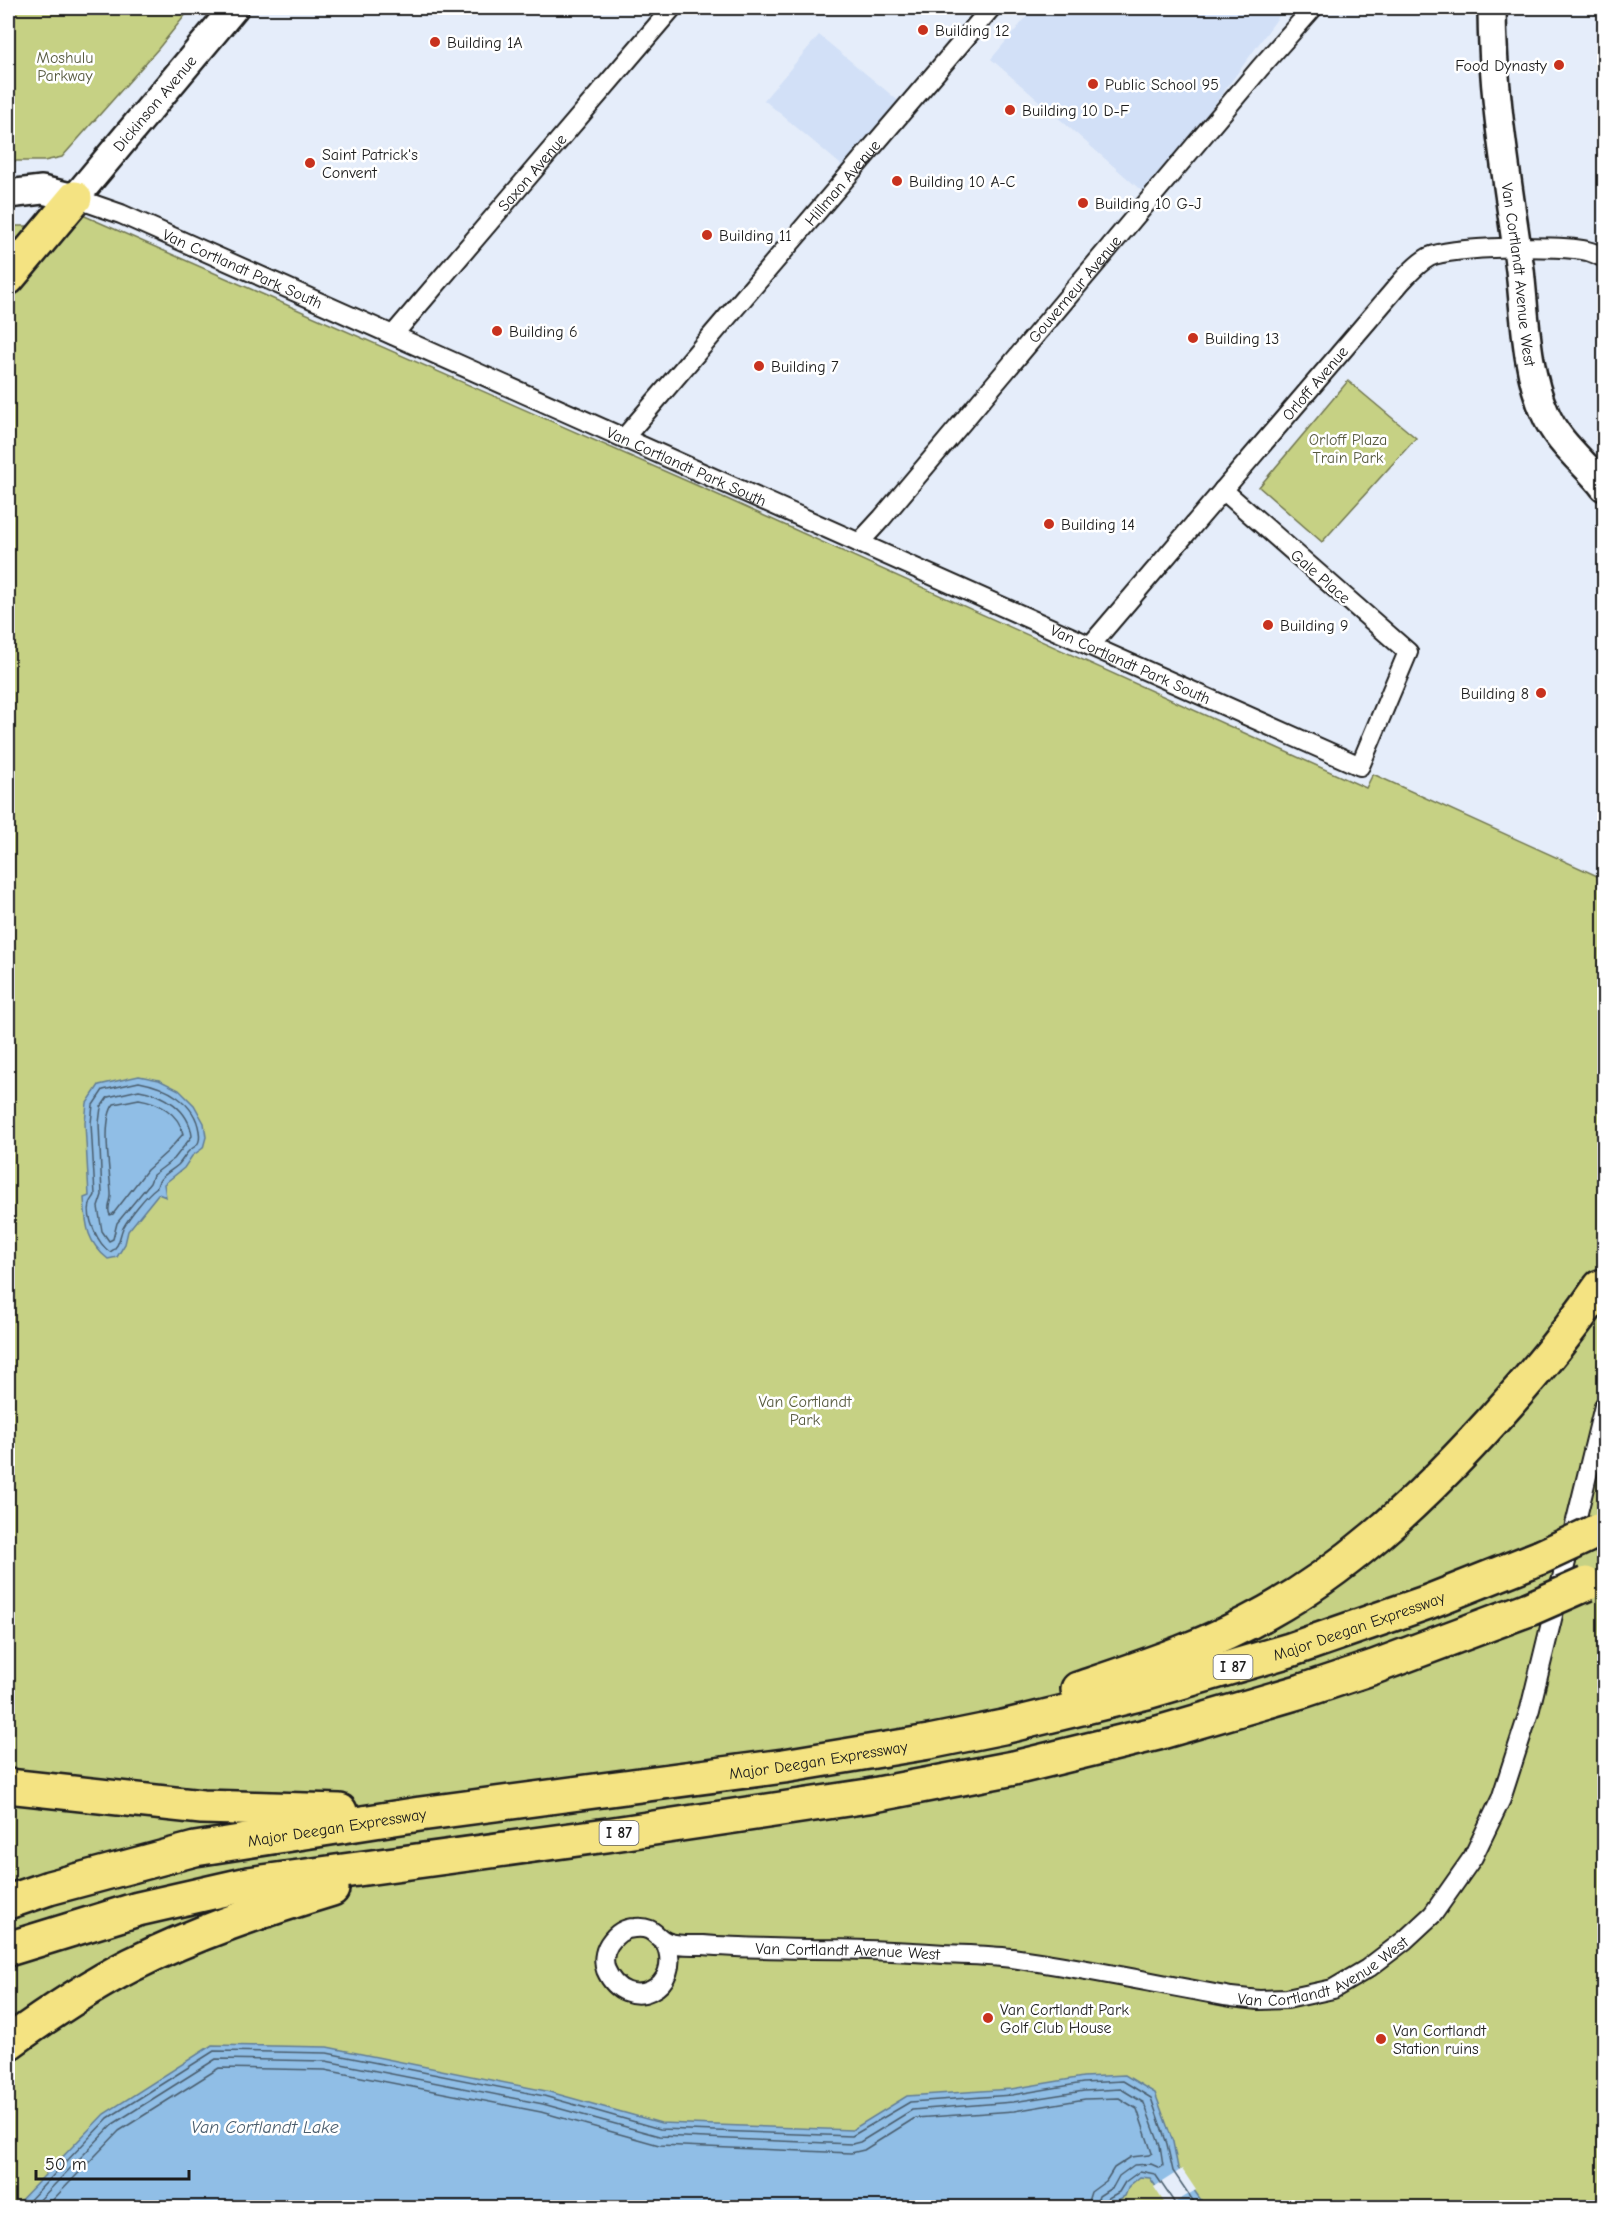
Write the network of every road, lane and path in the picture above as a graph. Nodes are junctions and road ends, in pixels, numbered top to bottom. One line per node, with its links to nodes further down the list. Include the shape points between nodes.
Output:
1 (234, 8): 9 (main road, Dickinson Avenue)
2 (672, 8): 13 (street, Saxon Avenue)
3 (991, 8): 14 (street, Hillman Avenue)
4 (1313, 8): 17 (street, Gouverneur Avenue)
5 (1482, 8): 7 (main road, Van Cortlandt Avenue West)
6 (1492, 8): 7 (main road, Van Cortlandt Avenue West)
7 (1492, 39): 10 (main road, Van Cortlandt Avenue West)
8 (8, 194): 9 (main road, Van Cortlandt Park South, via 42,190)
9 (75, 198): 12 (highway); 13 (street, Van Cortlandt Park South, via 121,214)
10 (1517, 249): 11 (street, Orloff Avenue, via 1569,249); 15 (main road, Van Cortlandt Avenue West, via 1530,356 1542,406 1562,440); 16 (street, Orloff Avenue, via 1454,250 1420,263)
11 (1605, 258)
12 (8, 278)
13 (393, 335): 14 (street, Van Cortlandt Park South)
14 (624, 438): 17 (street, Van Cortlandt Park South)
15 (1605, 487)
16 (1223, 490): 18 (street, Orloff Avenue); 19 (street, Gale Place, via 1408,652)
17 (859, 543): 18 (street, Van Cortlandt Park South)
18 (1089, 646): 19 (street, Van Cortlandt Park South)
19 (1360, 766)
20 (1605, 1286): 24 (highway, via 1600,1287 1563,1340 1516,1395 1427,1490 1363,1548 1305,1589 1204,1644)
21 (1605, 1406): 29 (street, Van Cortlandt Avenue West, via 1530,1709 1501,1799 1473,1857 1433,1914 1368,1970 1333,1989 1287,1999 1259,2000 1011,1958)
22 (1601, 1530): 24 (highway, Major Deegan Expressway / I 87, bridge, via 1399,1612 1228,1669 1074,1710)
23 (1595, 1580): 27 (highway, I 87, bridge, via 1444,1642 1302,1691 1088,1751 868,1796)
24 (930, 1742): 26 (highway, Major Deegan Expressway / I 87, via 783,1766)
25 (8, 1786): 26 (highway, via 202,1807)
26 (420, 1814): 28 (highway, Major Deegan Expressway / I 87, via 195,1849)
27 (426, 1860): 30 (highway, I 87, via 248,1884 138,1909); 31 (highway, via 272,1907 167,1948 95,1985)
28 (8, 1902)
29 (665, 1942)
30 (8, 1949)
31 (8, 2043)

